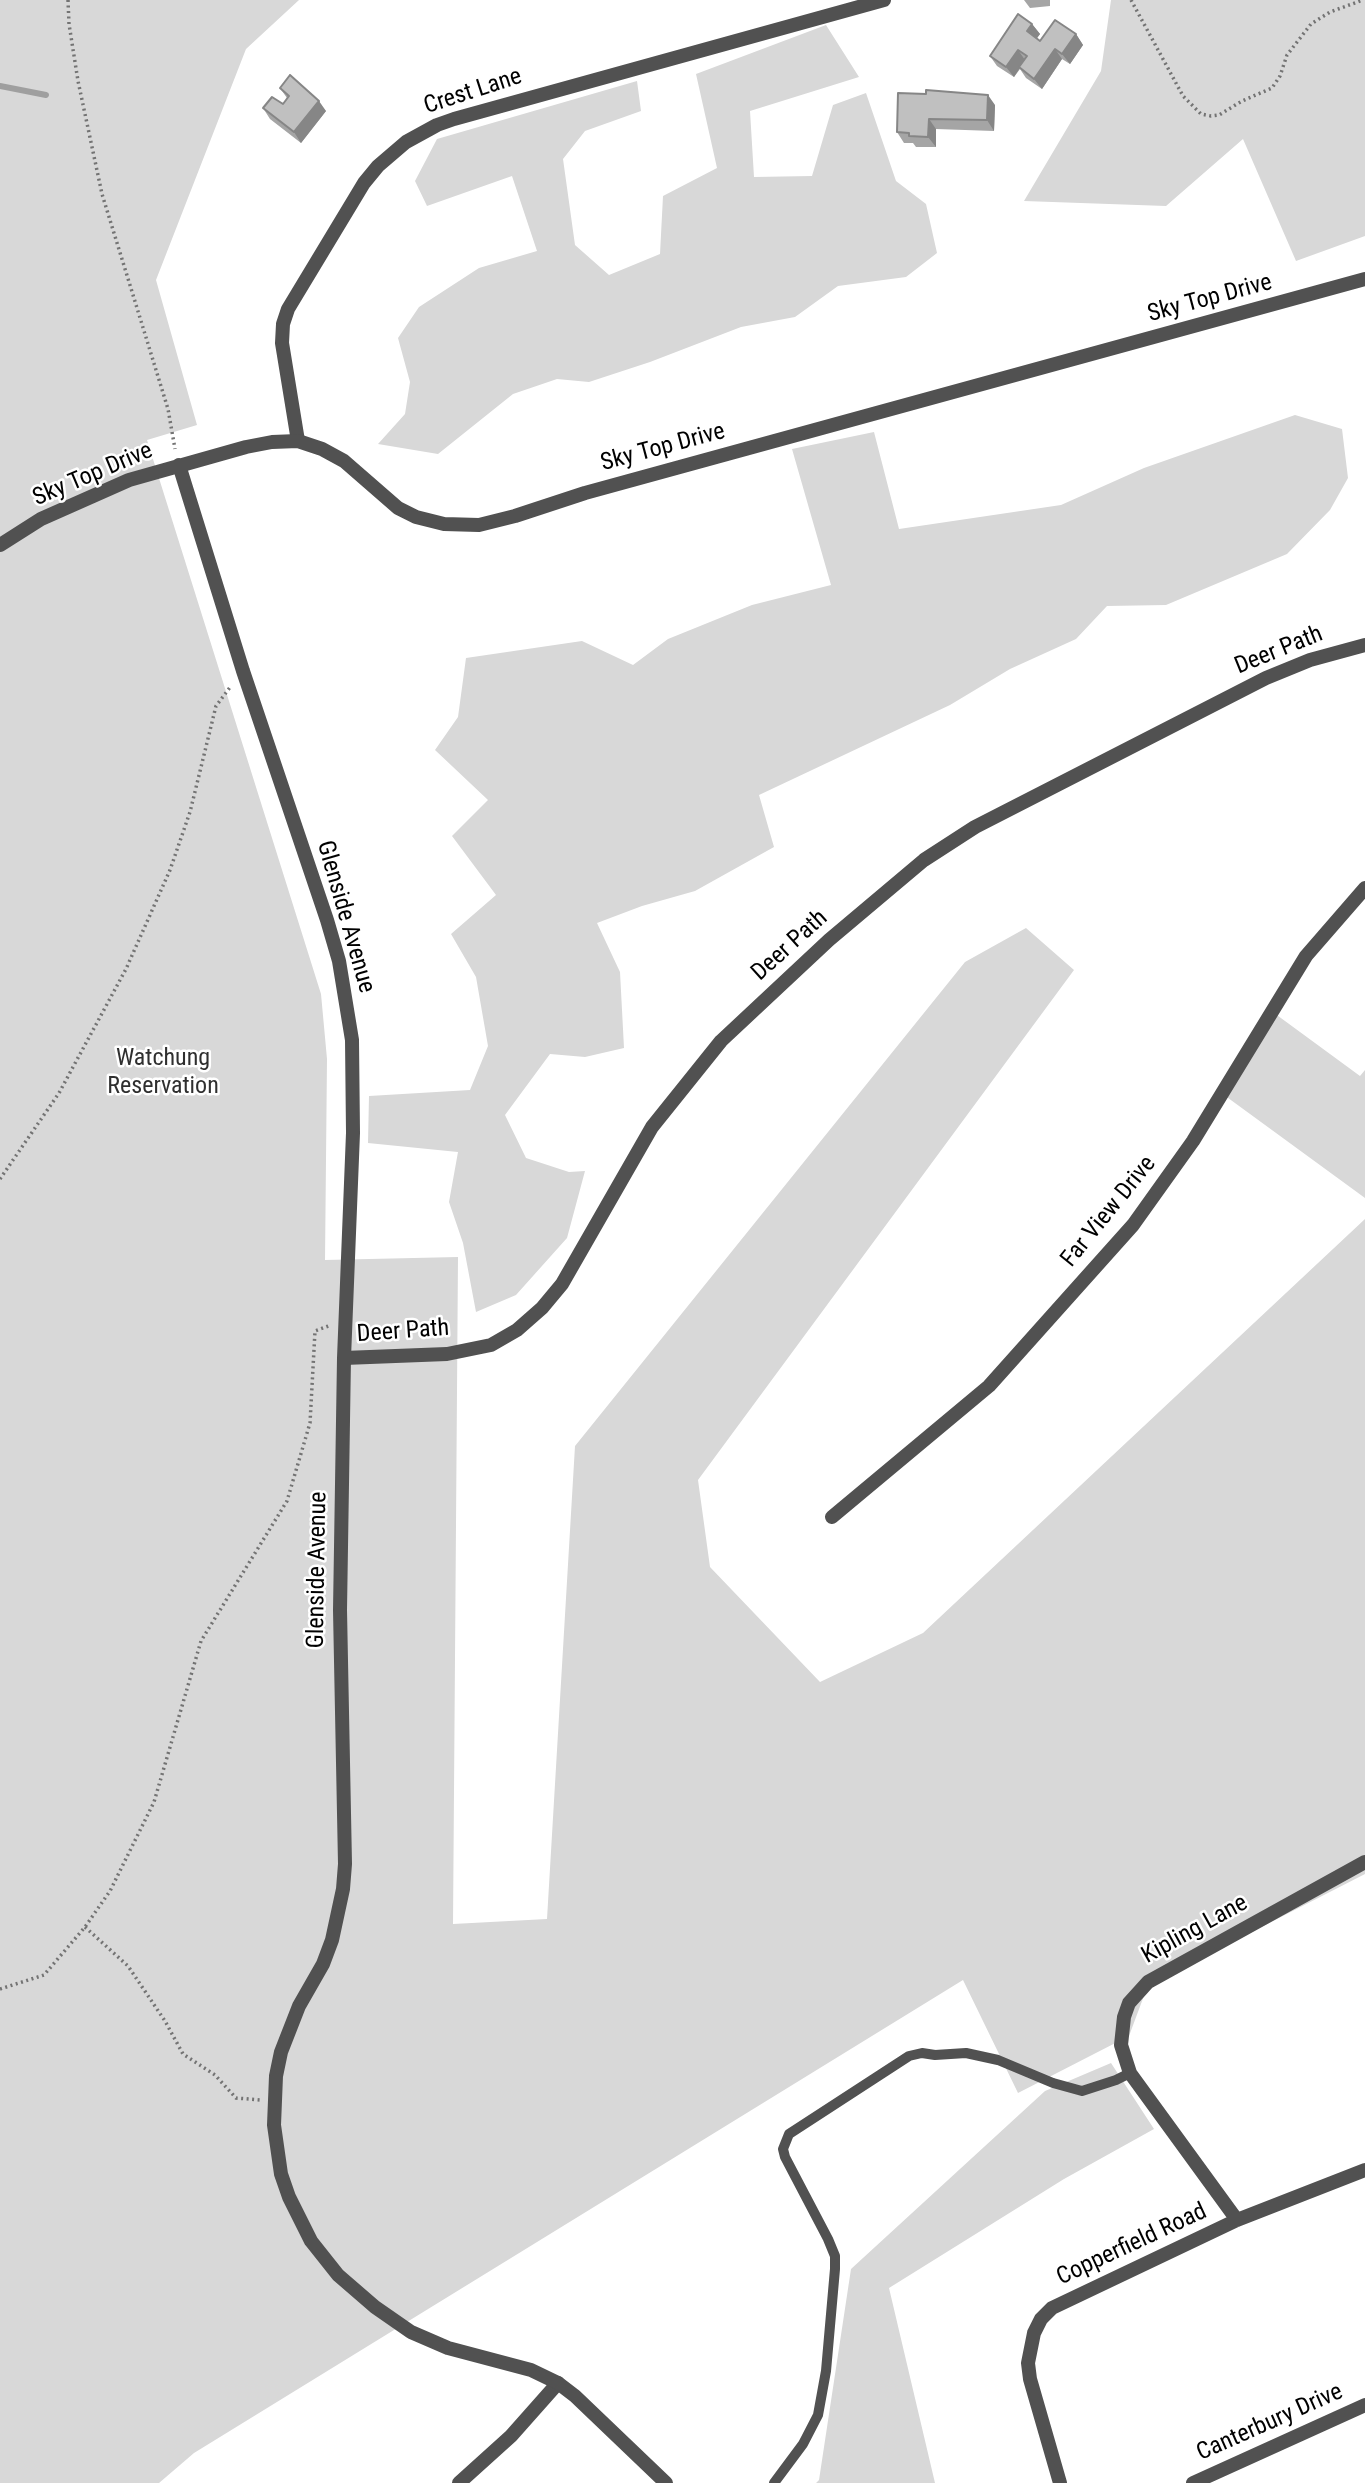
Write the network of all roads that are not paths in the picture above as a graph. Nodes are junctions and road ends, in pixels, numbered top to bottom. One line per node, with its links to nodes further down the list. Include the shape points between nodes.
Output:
1 (884, 0): 3 (street, Crest Lane, via 454,118 406,142 364,183 288,309 282,343)
2 (1365, 279): 3 (street, Sky Top Drive, via 478,525 444,524 407,513 344,461)
3 (298, 441): 4 (street, Sky Top Drive, via 246,447)
4 (179, 465): 5 (street, Sky Top Drive, via 129,480 41,519); 8 (street, Glenside Avenue, via 327,920 346,997 354,1082)
5 (0, 545)
6 (1365, 645): 8 (street, Deer Path, via 1266,678 975,827 924,860 829,940 721,1041 652,1127 562,1284 517,1330 491,1345 447,1354)
7 (1365, 888): 9 (street, Far View Drive, via 1306,956 1200,1130 1133,1225 989,1386)
8 (344, 1358): 14 (street, Glenside Avenue, via 340,1610 343,1889 323,1964 299,2006 279,2064 274,2101 276,2150 289,2197 311,2241 338,2274 375,2307 411,2332 448,2348 531,2370)
9 (832, 1517)
10 (1365, 1862): 11 (street, Kipling Lane, via 1148,1982 1129,2003 1121,2031)
11 (1130, 2073): 13 (street, Kipling Lane); 18 (lane, via 1082,2091 998,2060 966,2053 922,2053 909,2056 789,2134 785,2157 828,2239 835,2269 818,2414)
12 (1365, 2170): 13 (street, Copperfield Road)
13 (1237, 2220): 19 (street, Copperfield Road, via 1064,2301 1041,2319 1031,2340 1028,2363)
14 (558, 2383): 16 (street, via 511,2436); 17 (street, Glenside Avenue)
15 (1365, 2405): 20 (street, Canterbury Drive)
16 (459, 2483)
17 (666, 2483)
18 (774, 2483)
19 (1060, 2483)
20 (1194, 2483)

